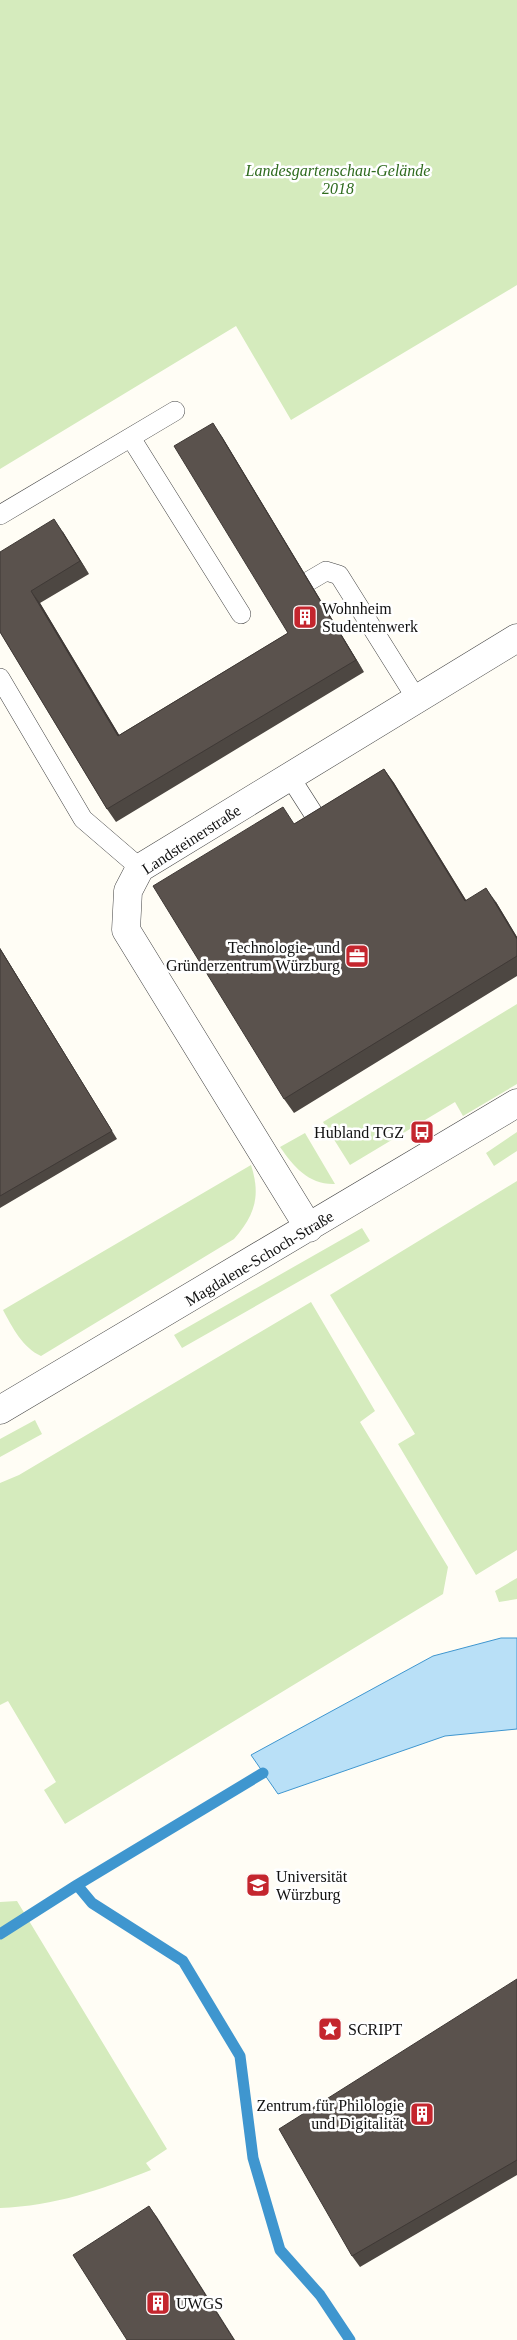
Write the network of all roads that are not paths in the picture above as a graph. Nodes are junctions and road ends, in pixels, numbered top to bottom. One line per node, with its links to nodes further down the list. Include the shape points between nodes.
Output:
1 (175, 412): 2 (lane)
2 (131, 438): 3 (lane); 5 (lane)
3 (0, 515)
4 (309, 581): 8 (lane, via 326,571 339,575)
5 (241, 614)
6 (517, 638): 8 (street, Landsteinerstraße)
7 (0, 678): 11 (lane, via 83,819)
8 (416, 698): 9 (street, Landsteinerstraße)
9 (290, 776): 10 (lane); 11 (street, Landsteinerstraße)
10 (322, 827)
11 (140, 868): 13 (street, Landsteinerstraße, via 128,891 126,930)
12 (517, 1103): 13 (street, Magdalene-Schoch-Straße)
13 (309, 1228): 14 (street, Magdalene-Schoch-Straße)
14 (0, 1410)

